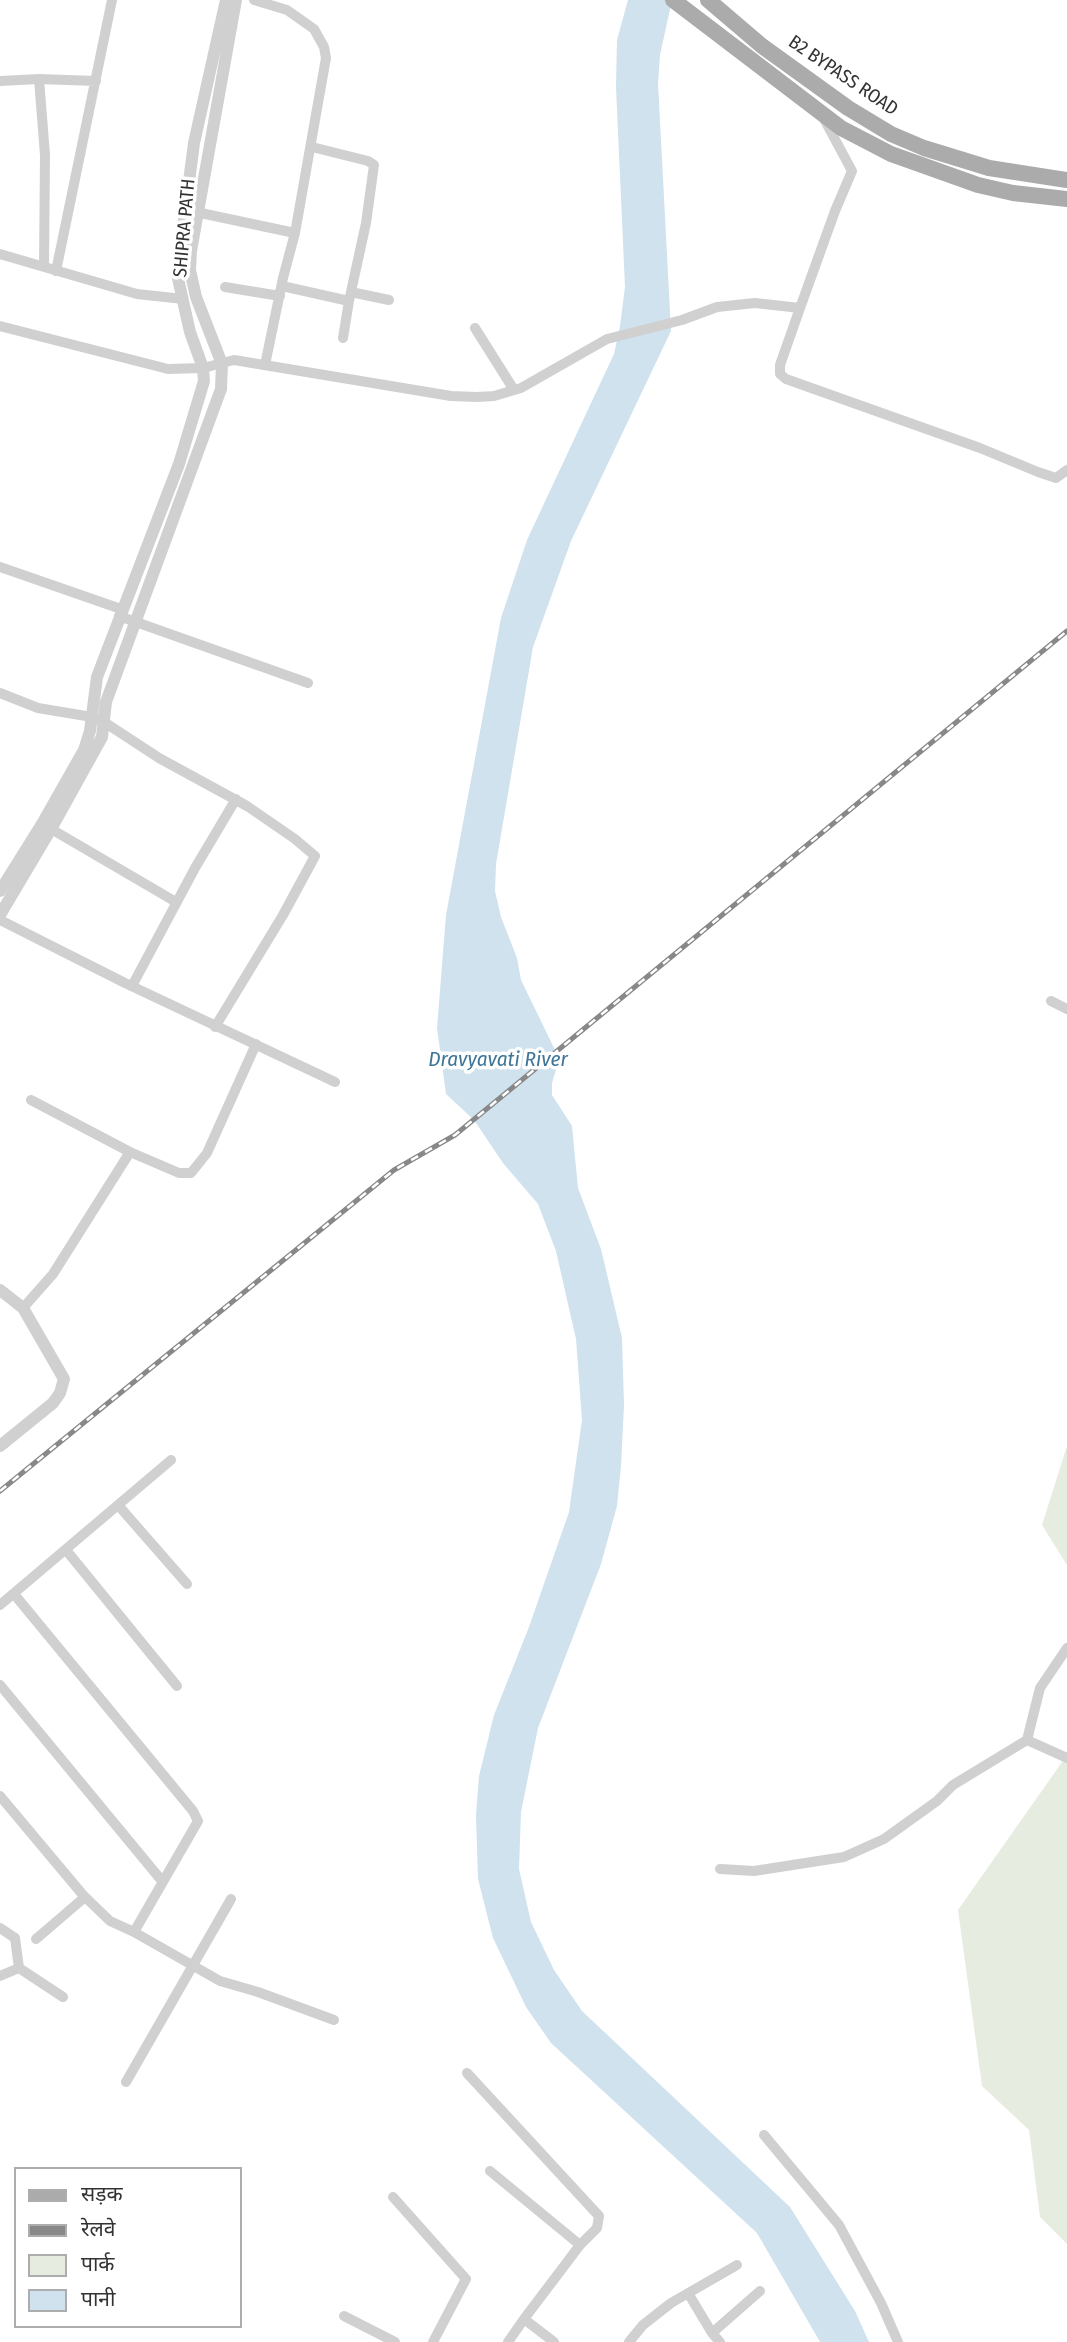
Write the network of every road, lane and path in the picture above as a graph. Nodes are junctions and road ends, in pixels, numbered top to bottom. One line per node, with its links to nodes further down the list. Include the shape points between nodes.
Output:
1 (112, 0): 9 (street)
2 (226, 0): 14 (street, SHIPRA PATH, via 194,143)
3 (236, 0): 15 (street)
4 (254, 0): 11 (street, via 287,10 314,29 324,47)
5 (673, 0): 10 (main road)
6 (708, 0): 12 (main road, B2 BYPASS ROAD, via 762,46 891,134 989,168)
7 (39, 79): 8 (street); 9 (street); 18 (street, via 45,155)
8 (0, 81)
9 (96, 81): 19 (street)
10 (821, 113): 13 (main road, via 891,155 978,185); 25 (street, via 852,171)
11 (312, 147): 16 (street); 22 (street, via 368,160 374,166)
12 (1067, 180)
13 (1067, 200)
14 (185, 210): 15 (street); 23 (street, SHIPRA PATH, via 177,274)
15 (199, 213): 16 (street); 29 (street, via 190,270)
16 (295, 233): 21 (street)
17 (0, 254): 18 (street)
18 (44, 267): 19 (street)
19 (56, 271): 23 (street, via 137,294)
20 (225, 287): 21 (street)
21 (281, 291): 22 (street); 30 (street)
22 (350, 296): 24 (street); 28 (street)
23 (183, 299): 31 (street, SHIPRA PATH)
24 (389, 300)
25 (800, 308): 32 (street, via 755,303 717,307 607,339); 34 (street, via 780,365 780,374 786,379)
26 (0, 326): 31 (street, via 168,369)
27 (475, 328): 32 (street)
28 (343, 338)
29 (222, 363): 30 (street, via 234,360); 31 (street); 37 (street, via 221,388)
30 (265, 365): 32 (street, via 451,396 494,396)
31 (203, 368): 36 (street, SHIPRA PATH, via 204,381 178,464)
32 (514, 390)
33 (1067, 470): 34 (street)
34 (1061, 480)
35 (0, 567): 36 (street)
36 (120, 613): 37 (street); 40 (street, SHIPRA PATH, via 97,677)
37 (135, 623): 38 (street); 40 (street)
38 (308, 683)
39 (0, 694): 40 (street, via 38,708)
40 (98, 719): 41 (street); 42 (street)
41 (236, 799): 44 (street); 49 (street, via 315,856)
42 (47, 827): 43 (street); 44 (street); 45 (street)
43 (0, 891)
44 (177, 902): 46 (street)
45 (0, 918): 46 (street)
46 (132, 986): 49 (street)
47 (1051, 1001): 48 (street)
48 (1067, 1009)
49 (215, 1027): 50 (street)
50 (256, 1044): 51 (street); 53 (street, via 207,1153 191,1173 179,1173)
51 (335, 1082)
52 (31, 1100): 53 (street)
53 (130, 1152): 55 (street, via 53,1274)
54 (0, 1290): 55 (street)
55 (23, 1308): 56 (street, via 64,1379 53,1403)
56 (0, 1446)
57 (171, 1460): 58 (street)
58 (118, 1505): 59 (street); 60 (street)
59 (66, 1550): 61 (street); 65 (street)
60 (187, 1584)
61 (14, 1594): 62 (street); 70 (street, via 193,1811 198,1821)
62 (0, 1605)
63 (1067, 1648): 66 (street, via 1040,1688)
64 (0, 1685): 70 (street)
65 (177, 1686)
66 (1027, 1740): 67 (street); 69 (street, via 953,1786 884,1839 844,1857 754,1871)
67 (1067, 1758)
68 (1, 1798): 71 (street)
69 (720, 1869)
70 (162, 1881): 74 (street)
71 (85, 1897): 74 (street, via 110,1921); 75 (street)
72 (230, 1899): 76 (street)
73 (0, 1928): 77 (street, via 15,1938)
74 (134, 1932): 76 (street)
75 (36, 1938)
76 (193, 1966): 80 (street, via 220,1981); 82 (street)
77 (19, 1968): 78 (street); 79 (street)
78 (0, 1976)
79 (63, 1997)
80 (334, 2021)
81 (467, 2073): 86 (street, via 599,2217 597,2228)
82 (126, 2082)
83 (764, 2135): 99 (street, via 839,2225)
84 (490, 2171): 86 (street)
85 (393, 2197): 94 (street, via 466,2279)
86 (580, 2245): 91 (street)
87 (737, 2265): 89 (street)
88 (760, 2291): 92 (street)
89 (688, 2293): 92 (street); 97 (street, via 643,2325)
90 (344, 2316): 93 (street)
91 (524, 2319): 95 (street); 96 (street)
92 (712, 2333): 98 (street)
93 (396, 2342)
94 (433, 2342)
95 (508, 2342)
96 (554, 2342)
97 (629, 2342)
98 (720, 2342)
99 (898, 2342)

